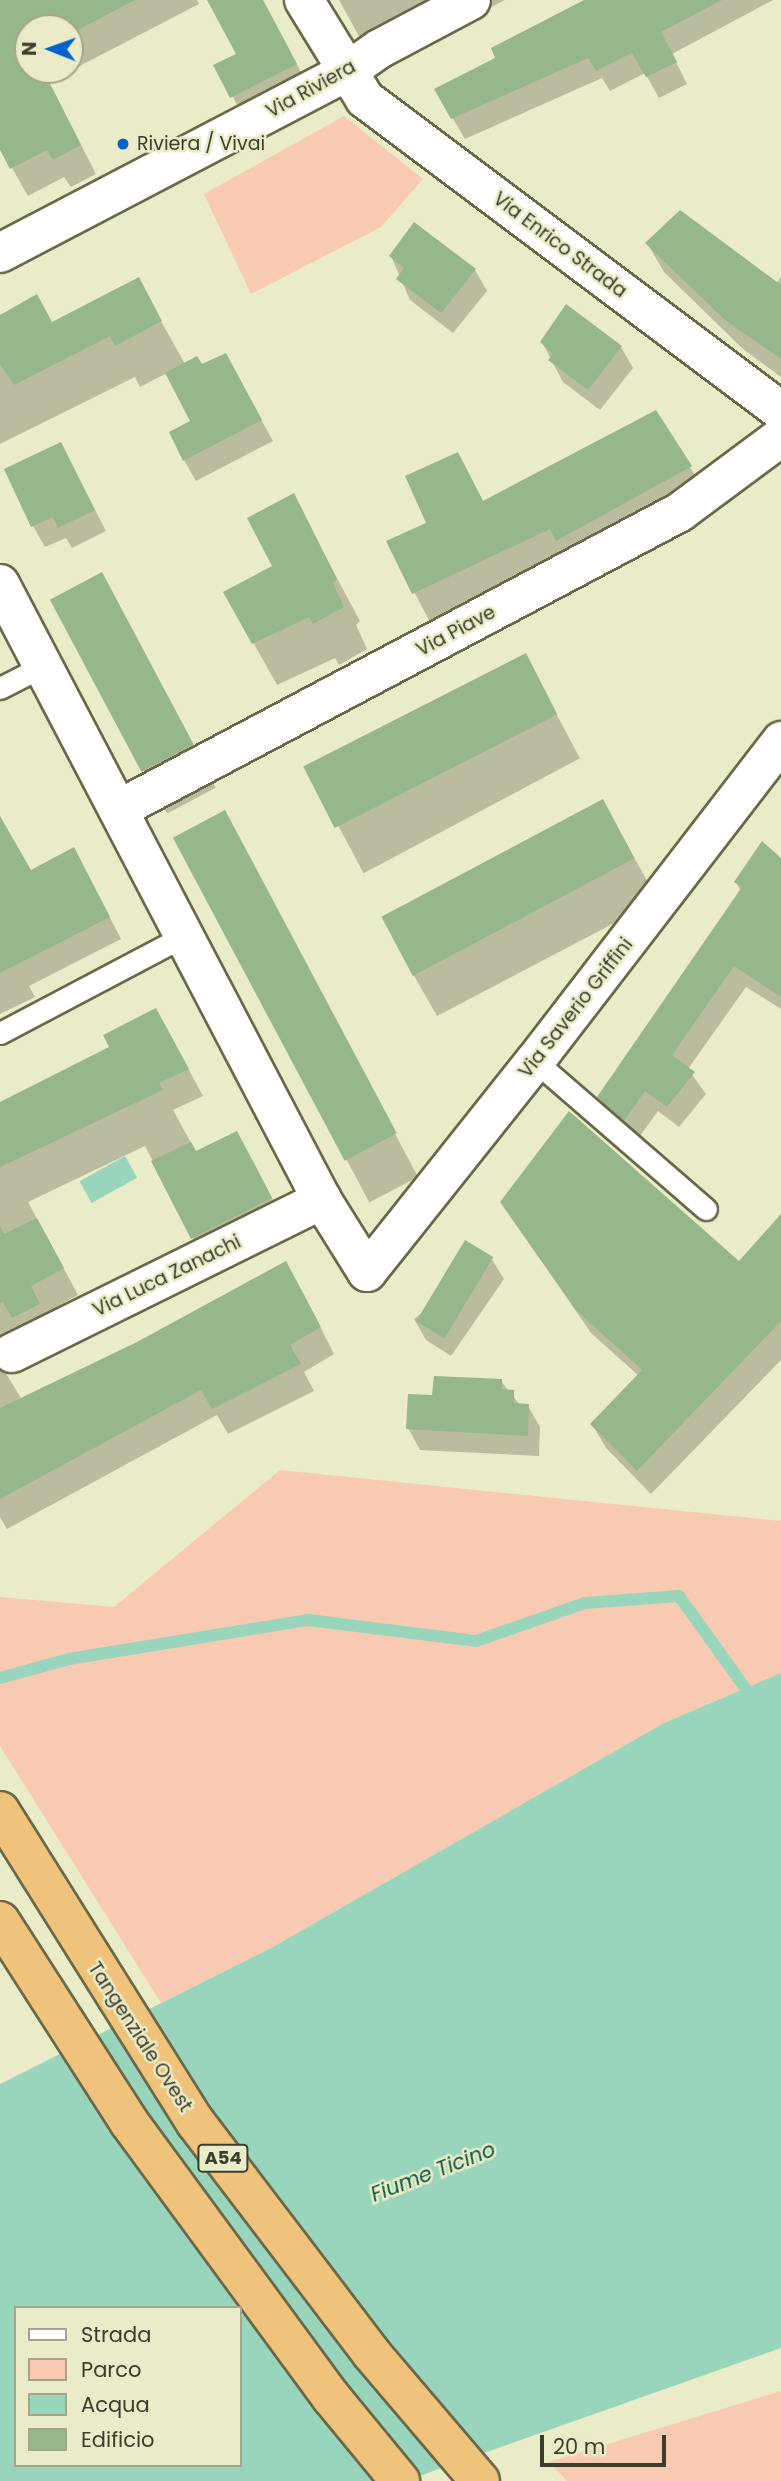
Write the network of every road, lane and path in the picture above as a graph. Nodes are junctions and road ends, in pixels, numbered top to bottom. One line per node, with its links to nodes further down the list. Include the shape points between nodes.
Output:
1 (304, 0): 3 (street, Via Enrico Strada)
2 (471, 0): 3 (street, Via Riviera, via 379,49)
3 (345, 73): 4 (street, Via Riviera); 5 (street, Via Enrico Strada, via 365,99)
4 (0, 253)
5 (781, 411)
6 (781, 437): 11 (street, Via Piave, via 680,512)
7 (0, 584): 8 (street)
8 (41, 667): 9 (lane); 11 (street, via 82,749)
9 (0, 688)
10 (781, 741): 14 (street, Via Saverio Griffini)
11 (121, 808): 12 (street)
12 (186, 935): 13 (lane); 15 (street)
13 (0, 1033)
14 (535, 1062): 15 (street, Via Saverio Griffini, via 366,1272); 16 (lane)
15 (322, 1200): 17 (street, Via Luca Zanachi)
16 (706, 1209)
17 (12, 1353)
18 (0, 1811): 21 (highway, Tangenziale Ovest / A54, via 196,2123 371,2353)
19 (0, 1921): 20 (highway, A54, via 128,2122 331,2397)
20 (400, 2481)
21 (480, 2481)

